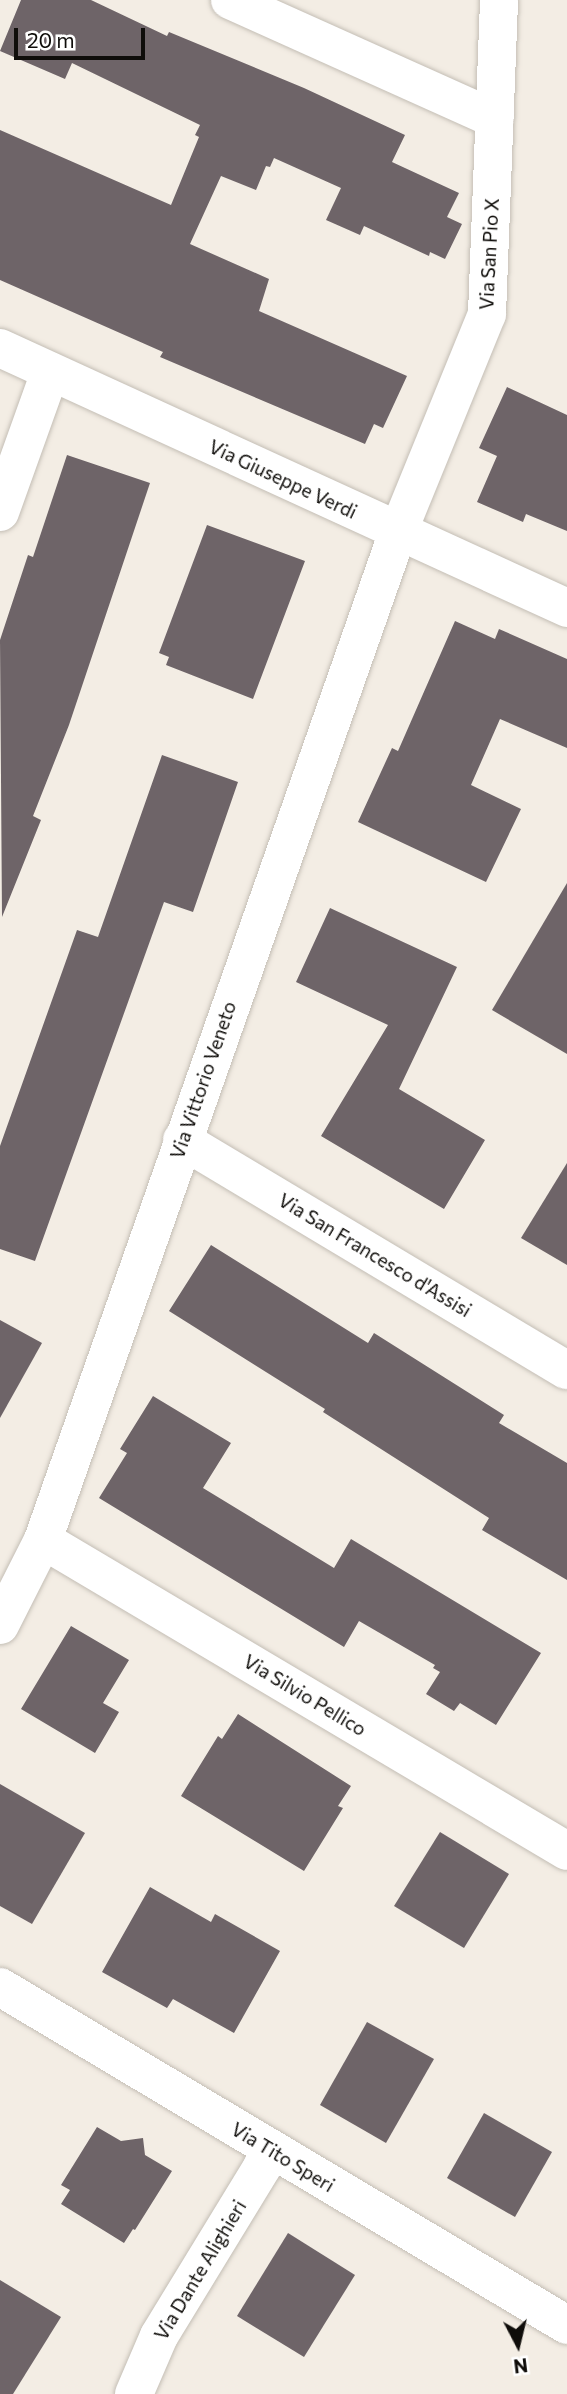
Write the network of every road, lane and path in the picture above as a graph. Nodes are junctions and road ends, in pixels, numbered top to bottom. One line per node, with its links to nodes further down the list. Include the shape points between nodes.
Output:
1 (230, 0): 3 (street)
2 (499, 0): 3 (street, Via San Pio X)
3 (495, 119): 7 (street, Via San Pio X, via 487,314)
4 (0, 348): 5 (street, Via Giuseppe Verdi)
5 (50, 372): 6 (street); 7 (street, Via Giuseppe Verdi)
6 (0, 512)
7 (398, 532): 8 (street, Via Giuseppe Verdi); 9 (street, Via Vittorio Veneto)
8 (567, 608)
9 (182, 1140): 10 (street, Via San Francesco d'Assisi); 11 (street, Via Vittorio Veneto)
10 (567, 1370)
11 (43, 1540): 12 (street, Via Vittorio Veneto); 13 (street, Via Silvio Pellico)
12 (0, 1625)
13 (567, 1851)
14 (0, 1987): 15 (street, Via Tito Speri)
15 (270, 2149): 16 (street, Via Tito Speri); 17 (street, Via Dante Alighieri, via 159,2336)
16 (567, 2325)
17 (134, 2394)

